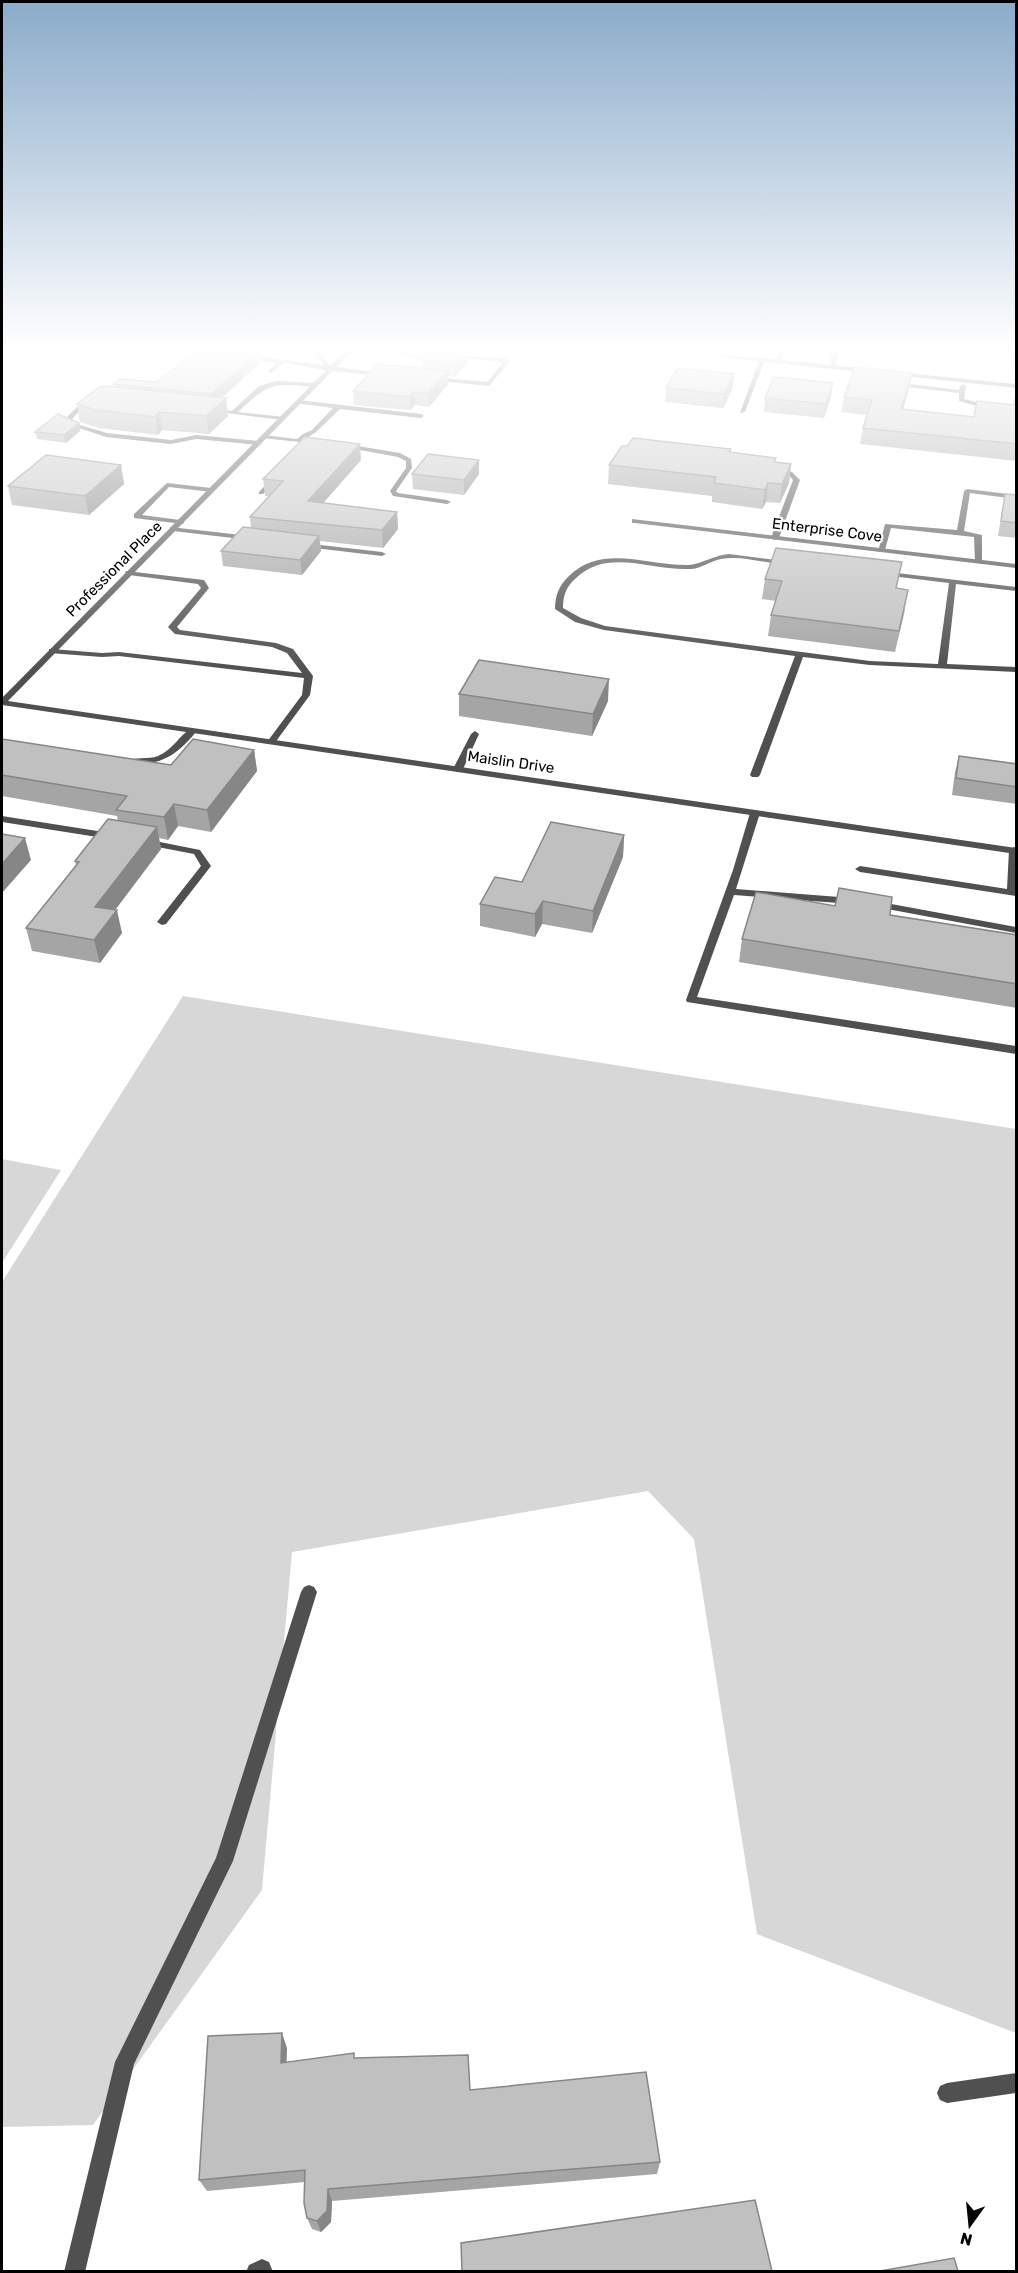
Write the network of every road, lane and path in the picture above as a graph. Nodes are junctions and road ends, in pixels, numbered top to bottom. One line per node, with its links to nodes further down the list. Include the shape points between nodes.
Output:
1 (243, 458): 5 (street, Professional Place)
2 (406, 458): 8 (street, via 409,468 393,491 395,495)
3 (765, 468): 14 (street, via 790,473 797,480)
4 (277, 476): 6 (street)
5 (211, 490): 10 (street, Professional Place); 10 (street, via 167,485 137,516)
6 (261, 493)
7 (1017, 497): 12 (street, via 967,491)
8 (447, 502)
9 (635, 521): 14 (street, Enterprise Cove)
10 (180, 522): 11 (street, Professional Place)
11 (173, 529): 13 (street); 22 (street, Professional Place)
12 (960, 533): 16 (street, via 888,526); 18 (street, via 978,535)
13 (254, 538)
14 (775, 538): 16 (street, Enterprise Cove)
15 (301, 544): 17 (street)
16 (881, 550): 18 (street, Enterprise Cove)
17 (382, 554)
18 (979, 562): 20 (street, Enterprise Cove)
19 (795, 564): 26 (street, via 720,557 689,567 614,560 587,564 574,573 558,598 559,609 604,628)
20 (1017, 566)
21 (873, 572): 23 (street)
22 (129, 573): 25 (street, Professional Place); 29 (street, via 201,582 205,588 172,627 178,632 282,648 290,651)
23 (953, 581): 24 (street); 27 (street)
24 (1017, 589)
25 (52, 651): 29 (street, via 119,654); 30 (street, Professional Place)
26 (800, 654): 27 (street); 36 (street)
27 (942, 667): 28 (street)
28 (1017, 670)
29 (309, 676): 33 (street, via 306,695)
30 (2, 703): 31 (street, Maislin Drive)
31 (192, 731): 33 (street, Maislin Drive); 34 (street, via 172,754 151,761)
32 (475, 734): 35 (street)
33 (271, 742): 35 (street, Maislin Drive)
34 (122, 762)
35 (458, 769): 37 (street, Maislin Drive)
36 (755, 775)
37 (755, 813): 41 (street, Maislin Drive); 43 (street)
38 (2, 819): 39 (street)
39 (117, 837)
40 (137, 840): 45 (street, via 197,852 206,866)
41 (1015, 850): 44 (street)
42 (860, 869): 44 (street)
43 (730, 892): 46 (street, via 866,903); 47 (street, via 691,1000)
44 (1014, 893)
45 (162, 922)
46 (1017, 930)
47 (1017, 1050)
48 (309, 1592): 51 (street, via 224,1861 125,2062)
49 (1017, 2083): 50 (street)
50 (947, 2093)
51 (74, 2271)
52 (256, 2271): 53 (street)
53 (263, 2271)

